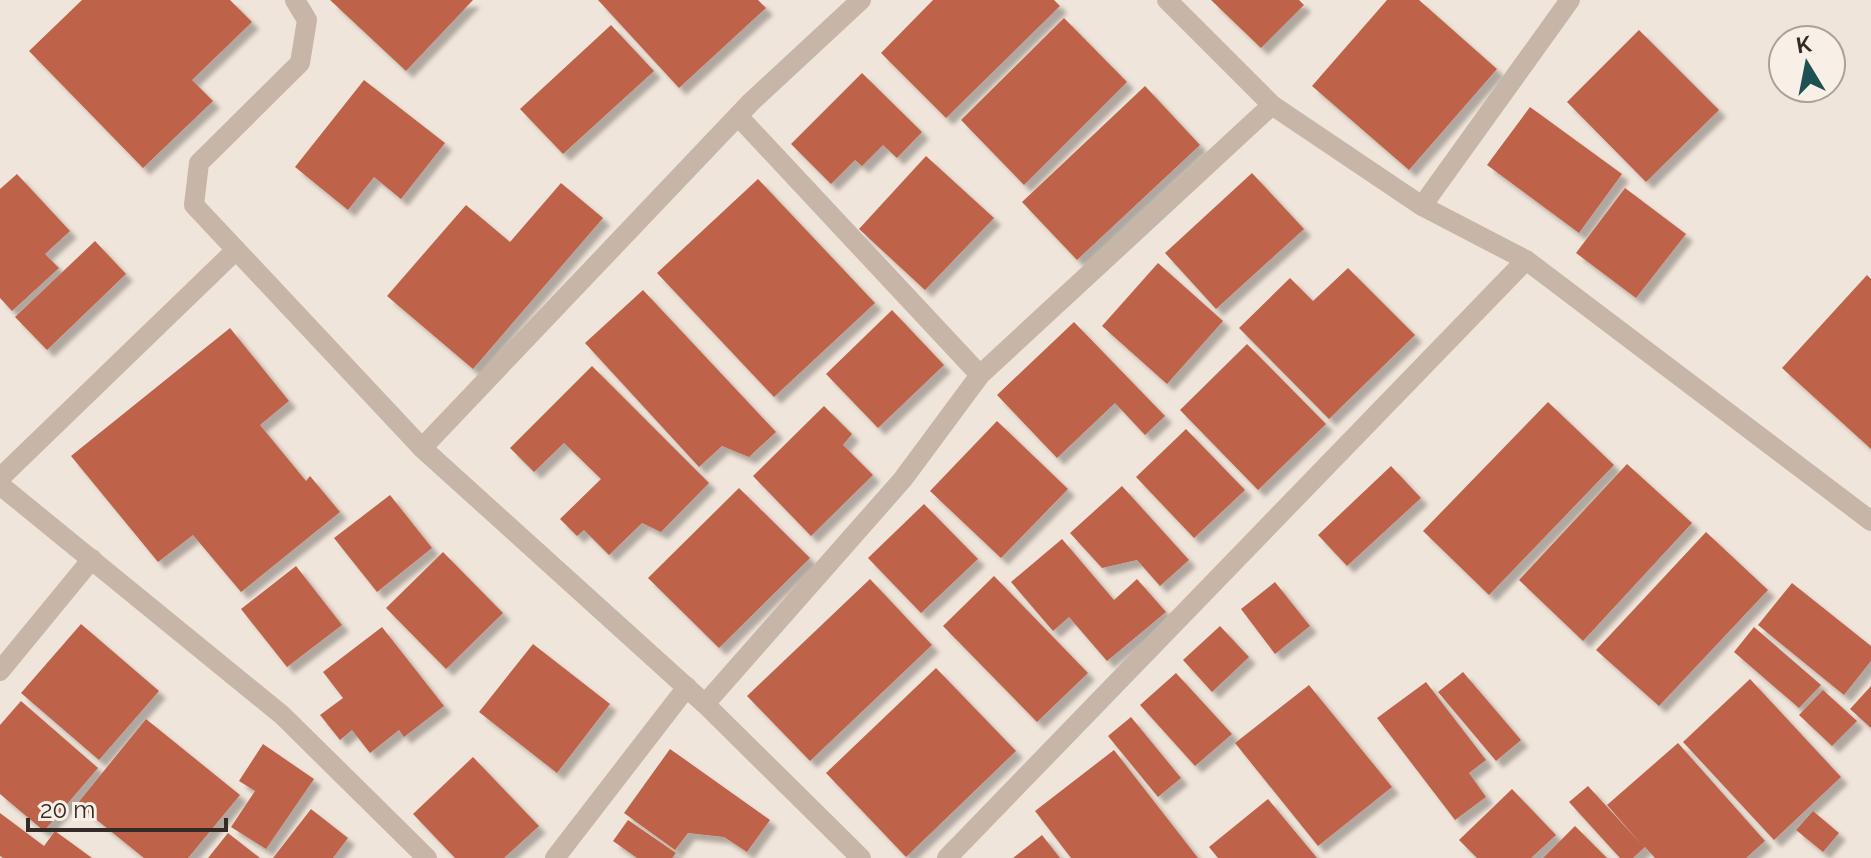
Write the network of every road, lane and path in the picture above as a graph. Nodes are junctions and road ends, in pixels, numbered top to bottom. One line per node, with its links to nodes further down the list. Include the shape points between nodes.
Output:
1 (295, 0): 8 (street, via 307,20 300,63 199,163 194,205)
2 (861, 0): 6 (street)
3 (1167, 0): 5 (street)
4 (1570, 0): 7 (street)
5 (1272, 105): 7 (street); 10 (street)
6 (738, 116): 10 (street); 11 (street)
7 (1422, 206): 9 (street)
8 (236, 250): 11 (street); 12 (street)
9 (1526, 260): 14 (street); 22 (street)
10 (980, 375): 18 (street, via 903,479)
11 (422, 448): 17 (street)
12 (0, 478)
13 (0, 485): 15 (street)
14 (1871, 521)
15 (92, 559): 16 (street); 19 (street, via 282,715)
16 (0, 671)
17 (687, 687): 18 (street); 20 (street)
18 (705, 704): 21 (street)
19 (427, 858)
20 (555, 858)
21 (861, 858)
22 (947, 858)

